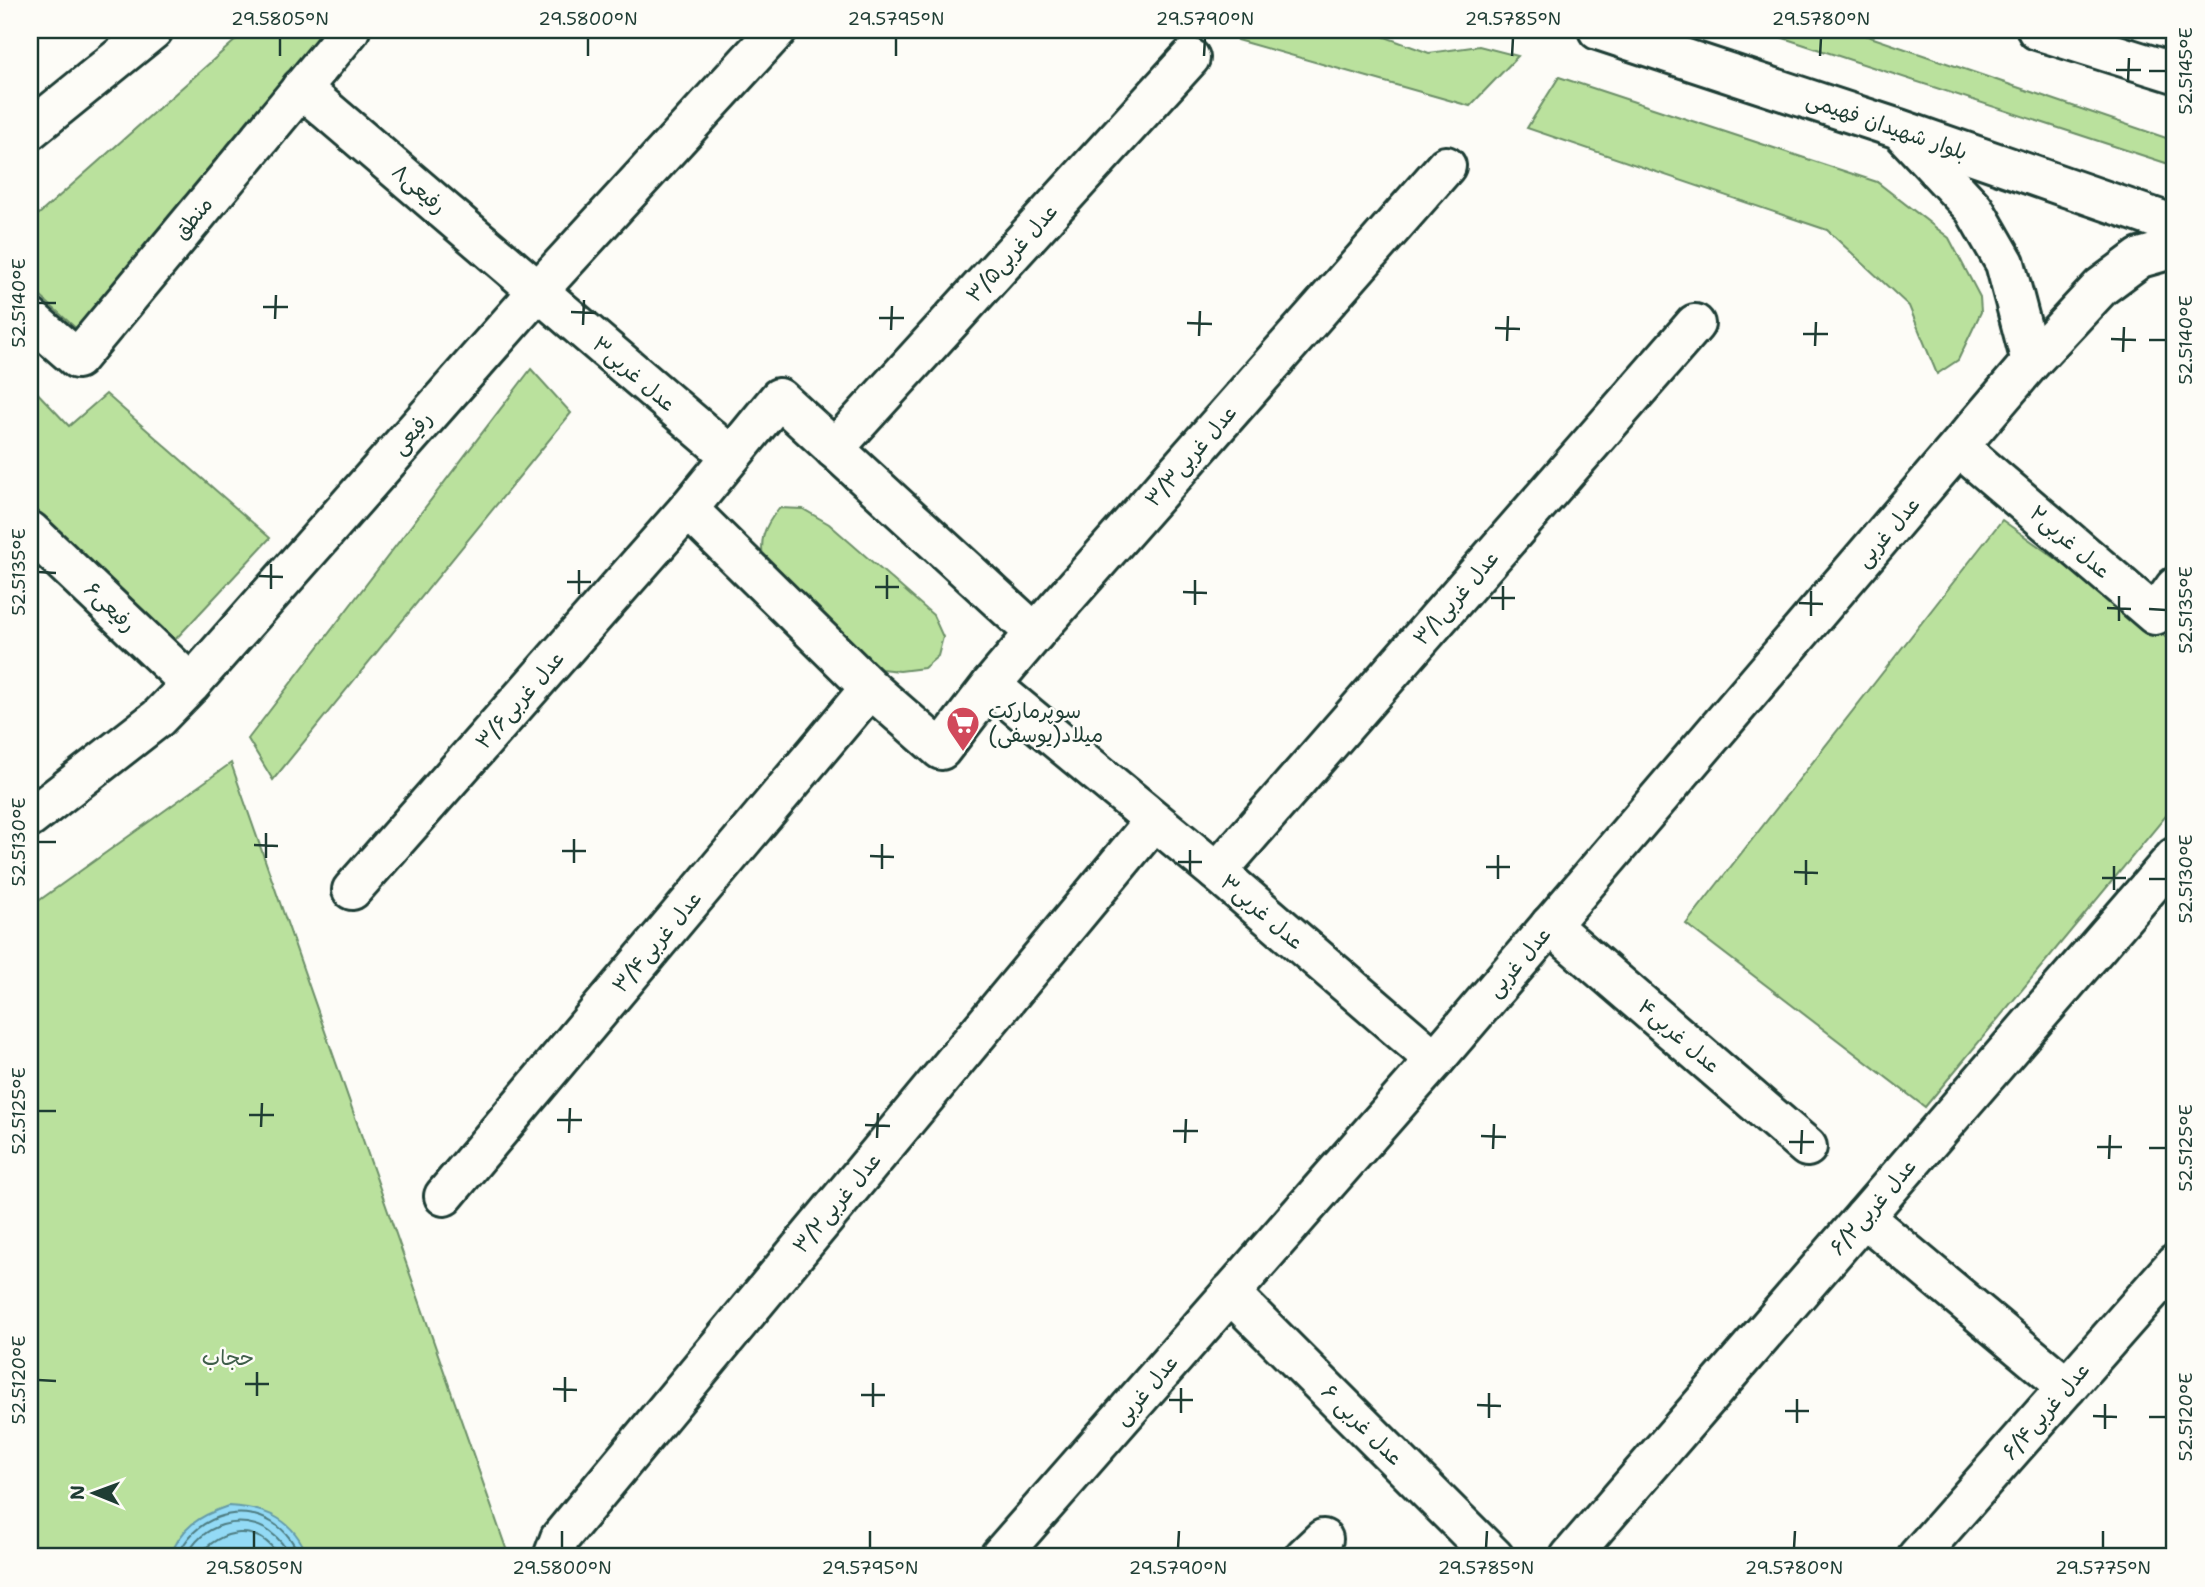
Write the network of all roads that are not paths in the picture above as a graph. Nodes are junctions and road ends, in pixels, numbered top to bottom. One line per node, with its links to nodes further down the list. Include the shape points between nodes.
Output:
1 (153, 30): 11 (street)
2 (350, 30): 9 (street, منطق)
3 (778, 30): 15 (street, رفیعی)
4 (1598, 30): 6 (street, بلوار شهیدان فهیمی)
5 (2037, 30): 8 (street)
6 (1651, 39): 10 (street, بلوار شهیدان فهیمی)
7 (1190, 58): 20 (street, عدل غربی۳/۵)
8 (2170, 69)
9 (301, 88): 15 (street, ۸رفیعی); 16 (street, منطق, via 77,359)
10 (1899, 129): 13 (street, بلوار شهیدان فهیمی); 18 (street, via 1974,209 2006,263)
11 (30, 130)
12 (1446, 166): 25 (street, عدل غربی۳/۳)
13 (2175, 225)
14 (2175, 248): 18 (street, عدل غربی, via 2140,258 2101,287)
15 (538, 291): 21 (street, عدل غربی۳); 26 (street, رفیعی)
16 (30, 318)
17 (1695, 324): 32 (street, عدل غربی۳/۱)
18 (2031, 362): 19 (street, عدل غربی)
19 (1960, 447): 24 (street, عدل غربی۲, via 2155,615); 34 (street, عدل غربی)
20 (834, 449): 21 (street, عدل غربی۳/۶, via 779,398); 25 (street)
21 (731, 456): 22 (street, عدل غربی۳/۶)
22 (688, 509): 28 (street); 33 (street, عدل غربی۳/۶)
23 (30, 531): 26 (street, رفیعی۶)
24 (2175, 587)
25 (1035, 633): 27 (street, عدل غربی۳/۳)
26 (191, 684): 29 (street, رفیعی, via 158,718)
27 (990, 685): 28 (street, عدل غربی۳/۳, via 941,750); 30 (street, عدل غربی۳)
28 (870, 688): 37 (street, عدل غربی۳/۴)
29 (30, 818)
30 (1154, 821): 32 (street, عدل غربی۳); 42 (street, عدل غربی۳/۲, via 560,1538)
31 (2175, 857): 38 (street, ۶/۲عدل غربی)
32 (1216, 873): 35 (street, عدل غربی۳)
33 (352, 890)
34 (1550, 925): 35 (street, عدل غربی); 36 (street, عدل غربی۴)
35 (1435, 1060): 40 (street, عدل غربی)
36 (1807, 1147)
37 (444, 1196)
38 (1864, 1217): 41 (street); 45 (street, ۶/۲عدل غربی)
39 (2175, 1264): 41 (street, ۶/۴عدل غربی)
40 (1230, 1293): 43 (street, عدل غربی); 44 (street, عدل غربی ۶)
41 (2067, 1387): 46 (street, ۶/۴عدل غربی)
42 (553, 1557)
43 (999, 1557)
44 (1494, 1557)
45 (1570, 1557)
46 (1917, 1557)

